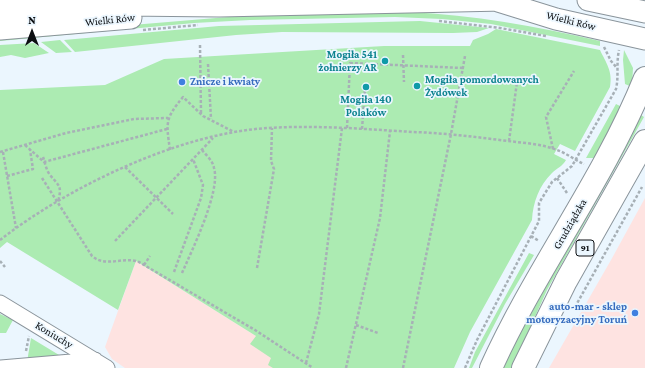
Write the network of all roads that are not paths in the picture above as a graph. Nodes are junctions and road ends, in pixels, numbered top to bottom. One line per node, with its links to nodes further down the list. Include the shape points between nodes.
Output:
1 (501, 0): 3 (street, Wielki Rów); 7 (street, Wielki Rów, via 556,19)
2 (588, 0): 5 (street)
3 (219, 6): 4 (street, Wielki Rów, via 125,5); 6 (street, Wielki Rów, via 127,19)
4 (0, 10)
5 (645, 12)
6 (0, 29)
7 (645, 39)
8 (645, 78): 13 (main road, Grudziądzka / 91, via 600,171 506,336)
9 (645, 141): 14 (main road, 91, via 566,281)
10 (0, 303): 11 (street, Koniuchy)
11 (101, 364): 12 (street)
12 (1, 368)
13 (491, 368)
14 (523, 368)

